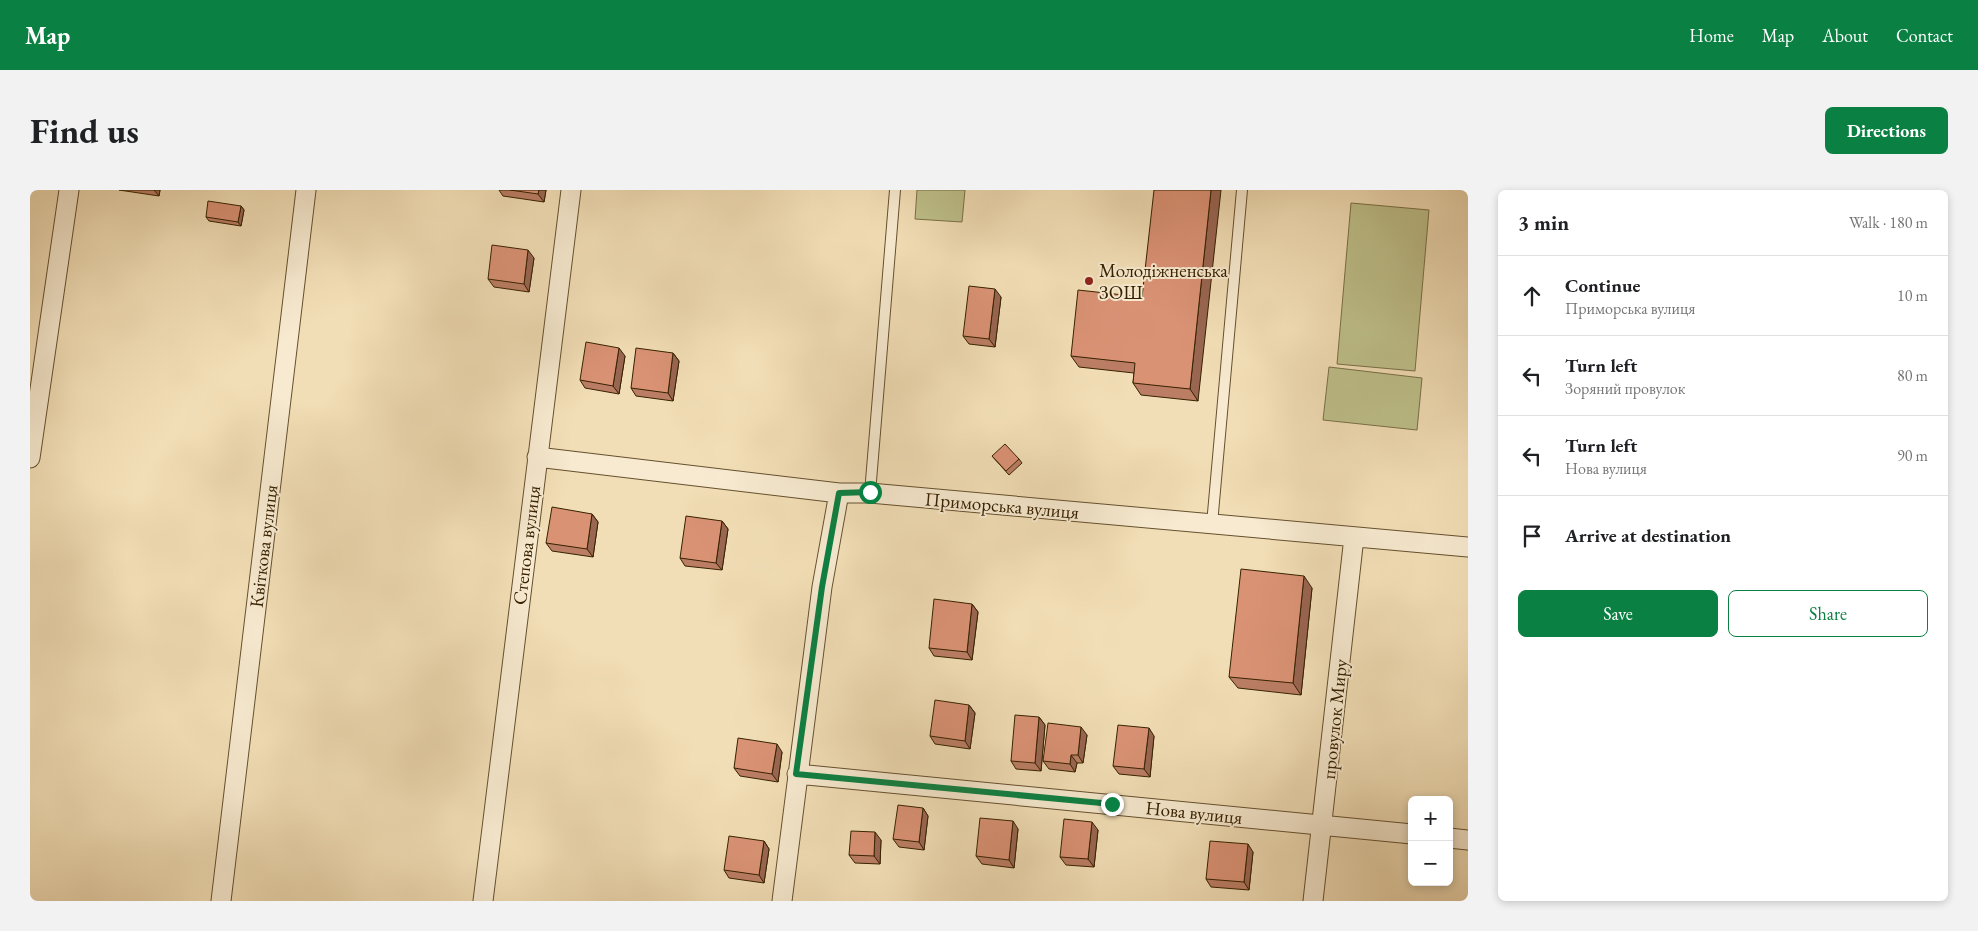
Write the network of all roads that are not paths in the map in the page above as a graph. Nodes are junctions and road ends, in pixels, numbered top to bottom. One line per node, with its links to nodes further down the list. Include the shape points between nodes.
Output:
1 (69, 190): 7 (street)
2 (306, 190): 18 (street, Квіткова вулиця)
3 (571, 190): 6 (street, Степова вулиця)
4 (895, 190): 8 (lane)
5 (1242, 190): 10 (lane)
6 (537, 457): 9 (street, Приморська вулиця); 19 (street, Степова вулиця)
7 (30, 458)
8 (870, 492): 9 (street, Приморська вулиця); 10 (street, Приморська вулиця)
9 (839, 493): 13 (street, via 822,587)
10 (1212, 524): 11 (street, Приморська вулиця)
11 (1354, 537): 12 (street, Приморська вулиця); 14 (street, провулок Миру)
12 (1468, 547)
13 (796, 774): 14 (street, Нова вулиця); 20 (street)
14 (1322, 824): 15 (street, Нова вулиця); 21 (street, провулок Миру)
15 (1408, 834)
16 (1453, 838): 17 (street)
17 (1468, 840)
18 (221, 901)
19 (483, 901)
20 (782, 901)
21 (1314, 901)

